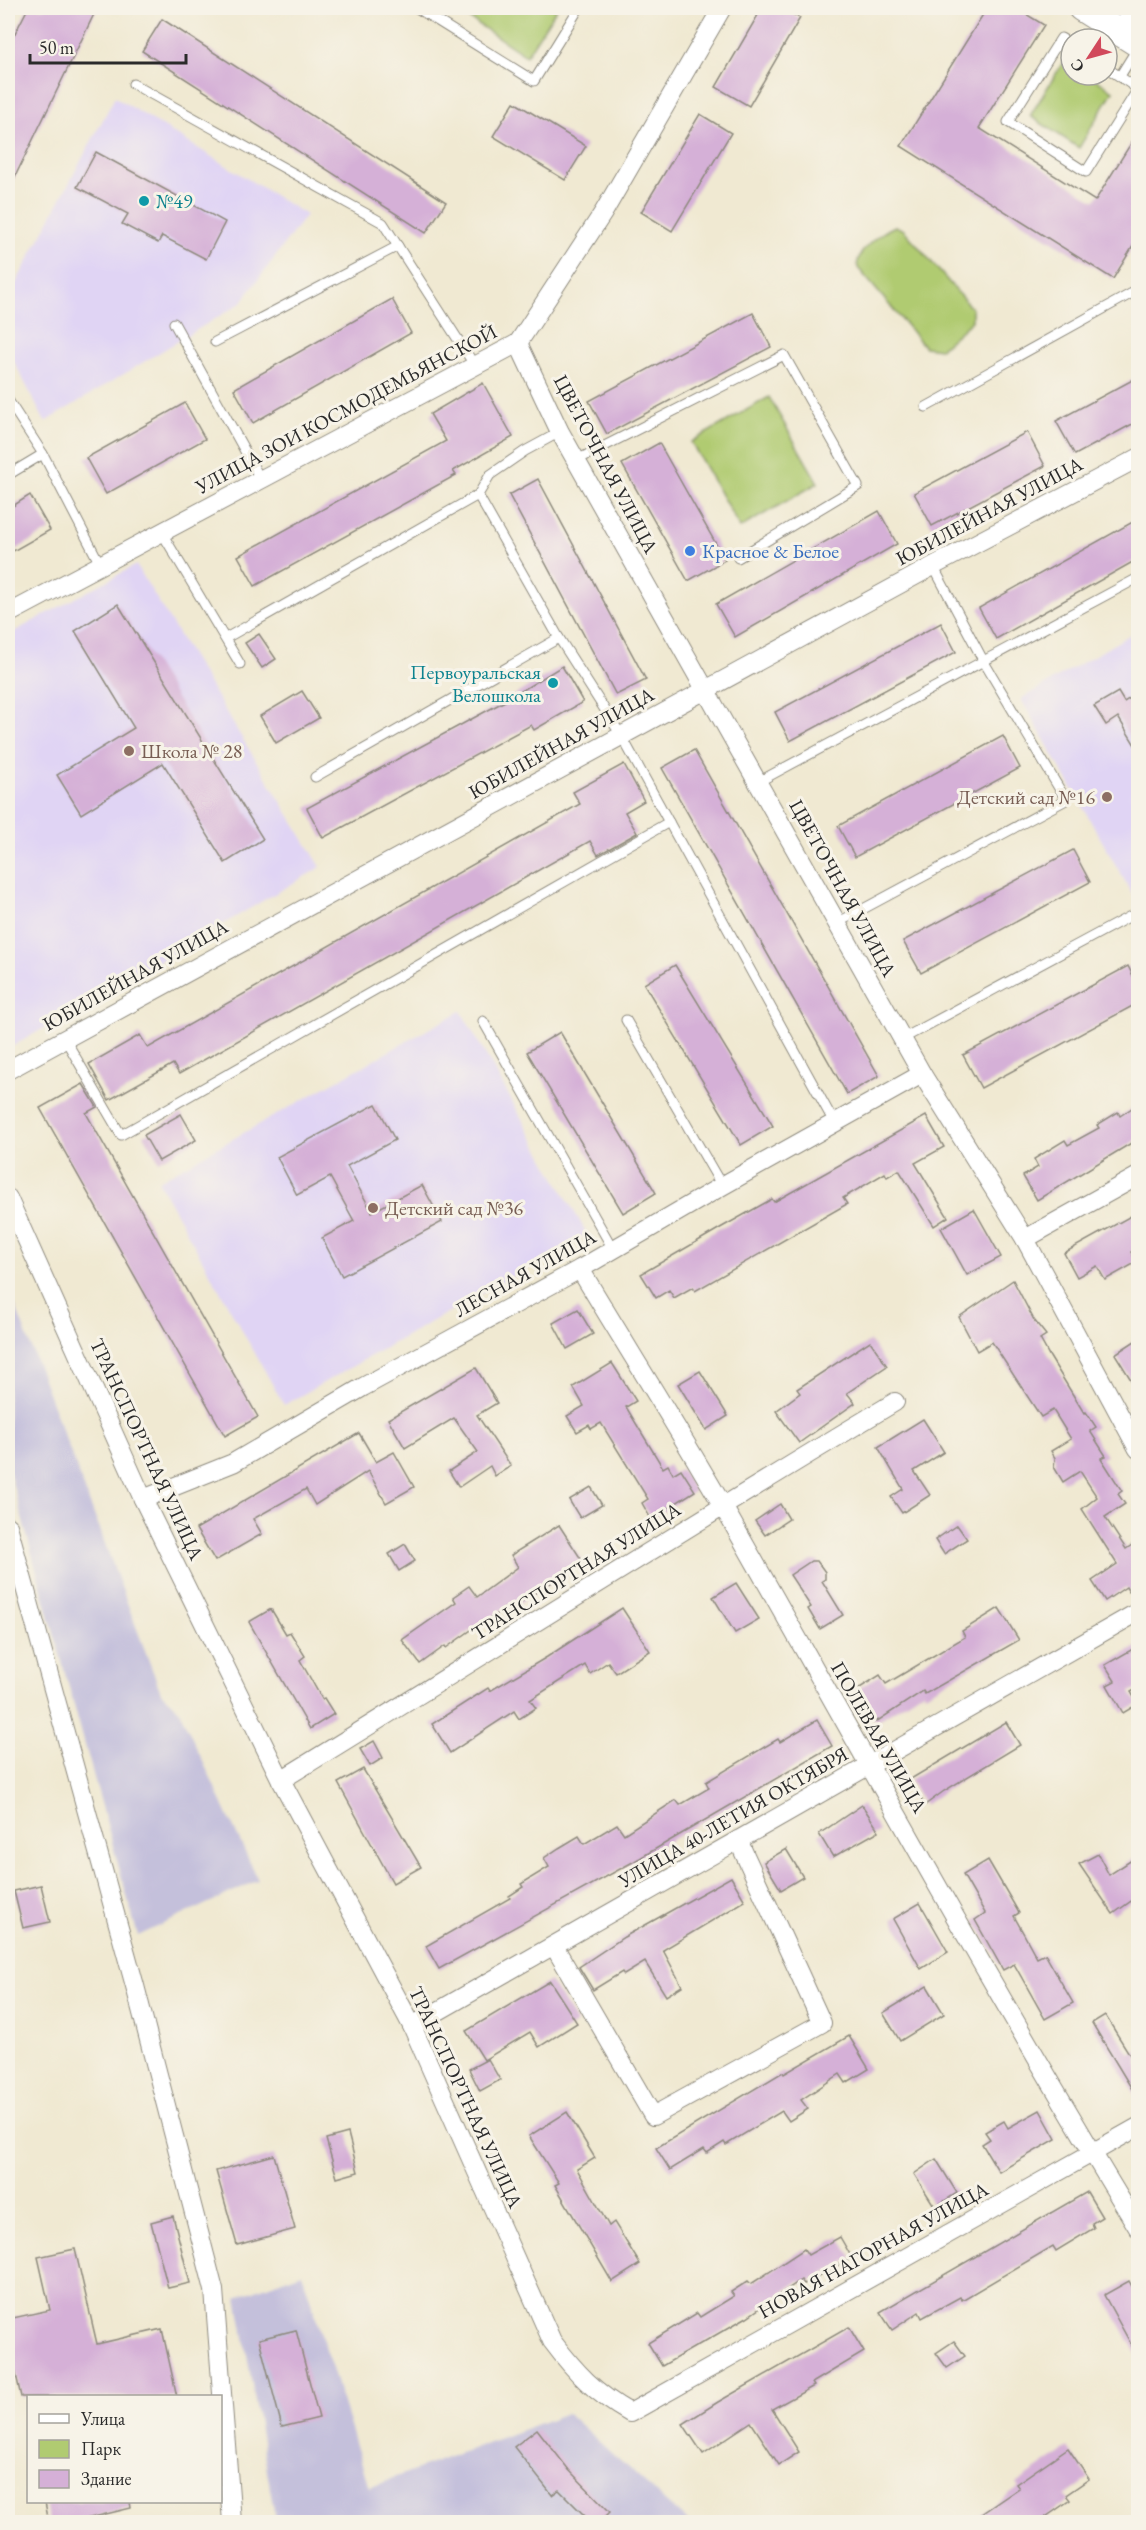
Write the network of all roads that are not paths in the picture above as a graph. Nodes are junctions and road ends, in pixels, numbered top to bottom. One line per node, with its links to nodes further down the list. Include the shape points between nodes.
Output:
1 (417, 8): 2 (lane, via 534,81)
2 (579, 8)
3 (722, 8): 14 (street, УЛИЦА ЗОИ КОСМОДЕМЬЯНСКОЙ, via 603,213)
4 (1081, 8): 7 (street)
5 (1138, 11): 7 (street)
6 (1059, 41): 8 (lane, via 1008,122 1086,172 1138,89)
7 (1133, 42): 8 (lane)
8 (1120, 76)
9 (133, 84): 10 (lane, via 383,223)
10 (398, 246): 13 (lane); 15 (lane)
11 (1138, 285): 17 (lane, via 1134,292)
12 (174, 322): 23 (lane)
13 (216, 342)
14 (518, 343): 15 (street, УЛИЦА ЗОИ КОСМОДЕМЬЯНСКОЙ); 18 (street, ЦВЕТОЧНАЯ УЛИЦА)
15 (475, 366): 23 (street, УЛИЦА ЗОИ КОСМОДЕМЬЯНСКОЙ)
16 (8, 400): 19 (lane)
17 (926, 407)
18 (560, 432): 20 (street, ЦВЕТОЧНАЯ УЛИЦА); 24 (lane, via 490,475)
19 (43, 454): 22 (lane); 27 (lane)
20 (577, 460): 26 (lane, via 784,355 858,486); 35 (street, ЦВЕТОЧНАЯ УЛИЦА)
21 (1138, 460): 28 (street, ЮБИЛЕЙНАЯ УЛИЦА)
22 (8, 475)
23 (261, 480): 25 (street, УЛИЦА ЗОИ КОСМОДЕМЬЯНСКОЙ)
24 (478, 495): 31 (lane); 32 (lane)
25 (162, 533): 27 (street, УЛИЦА ЗОИ КОСМОДЕМЬЯНСКОЙ); 31 (lane)
26 (738, 558)
27 (100, 564): 30 (street, УЛИЦА ЗОИ КОСМОДЕМЬЯНСКОЙ)
28 (933, 566): 33 (lane); 35 (street, ЮБИЛЕЙНАЯ УЛИЦА)
29 (1138, 578): 33 (lane)
30 (8, 614)
31 (226, 638): 34 (lane)
32 (559, 638): 36 (lane); 37 (lane)
33 (984, 662): 38 (lane); 41 (lane, via 1066,800)
34 (240, 664)
35 (705, 690): 36 (street, ЮБИЛЕЙНАЯ УЛИЦА); 38 (street, ЦВЕТОЧНАЯ УЛИЦА)
36 (621, 735): 39 (lane); 45 (street, ЮБИЛЕЙНАЯ УЛИЦА)
37 (315, 777)
38 (758, 782): 41 (street, ЦВЕТОЧНАЯ УЛИЦА)
39 (669, 822): 45 (lane, via 121,1135); 48 (lane)
40 (1138, 912): 44 (lane)
41 (837, 923): 44 (street, ЦВЕТОЧНАЯ УЛИЦА)
42 (626, 1020): 50 (lane)
43 (483, 1021): 53 (lane)
44 (902, 1039): 47 (street, ЦВЕТОЧНАЯ УЛИЦА)
45 (65, 1040): 46 (street, ЮБИЛЕЙНАЯ УЛИЦА)
46 (8, 1070)
47 (922, 1074): 48 (street, ЛЕСНАЯ УЛИЦА); 52 (street, ЦВЕТОЧНАЯ УЛИЦА)
48 (835, 1124): 50 (street, ЛЕСНАЯ УЛИЦА)
49 (1138, 1176): 52 (street)
50 (722, 1186): 53 (street, ЛЕСНАЯ УЛИЦА)
51 (8, 1198): 57 (street, ТРАНСПОРТНАЯ УЛИЦА)
52 (1024, 1239): 56 (street, ЦВЕТОЧНАЯ УЛИЦА)
53 (614, 1249): 54 (street, ЛЕСНАЯ УЛИЦА)
54 (580, 1269): 57 (street, ЛЕСНАЯ УЛИЦА, via 363,1386 233,1463); 58 (street, ПОЛЕВАЯ УЛИЦА)
55 (895, 1402): 58 (street, ТРАНСПОРТНАЯ УЛИЦА)
56 (1138, 1449)
57 (143, 1498): 62 (street, ТРАНСПОРТНАЯ УЛИЦА)
58 (722, 1505): 61 (street, ПОЛЕВАЯ УЛИЦА); 62 (street, ТРАНСПОРТНАЯ УЛИЦА)
59 (8, 1526): 70 (street, via 214,2290)
60 (1138, 1612): 61 (street, УЛИЦА 40-ЛЕТИЯ ОКТЯБРЯ)
61 (868, 1765): 63 (street, УЛИЦА 40-ЛЕТИЯ ОКТЯБРЯ); 67 (street, ПОЛЕВАЯ УЛИЦА)
62 (281, 1780): 65 (street, ТРАНСПОРТНАЯ УЛИЦА)
63 (738, 1840): 64 (street, УЛИЦА 40-ЛЕТИЯ ОКТЯБРЯ); 64 (street, via 822,2022 653,2116)
64 (555, 1946): 65 (street, УЛИЦА 40-ЛЕТИЯ ОКТЯБРЯ)
65 (412, 2026): 69 (street, ТРАНСПОРТНАЯ УЛИЦА, via 552,2341 578,2375 605,2399)
66 (1138, 2127): 67 (street, НОВАЯ НАГОРНАЯ УЛИЦА)
67 (1093, 2153): 68 (street, ПОЛЕВАЯ УЛИЦА); 69 (street, НОВАЯ НАГОРНАЯ УЛИЦА)
68 (1138, 2228)
69 (630, 2413)
70 (232, 2523)

